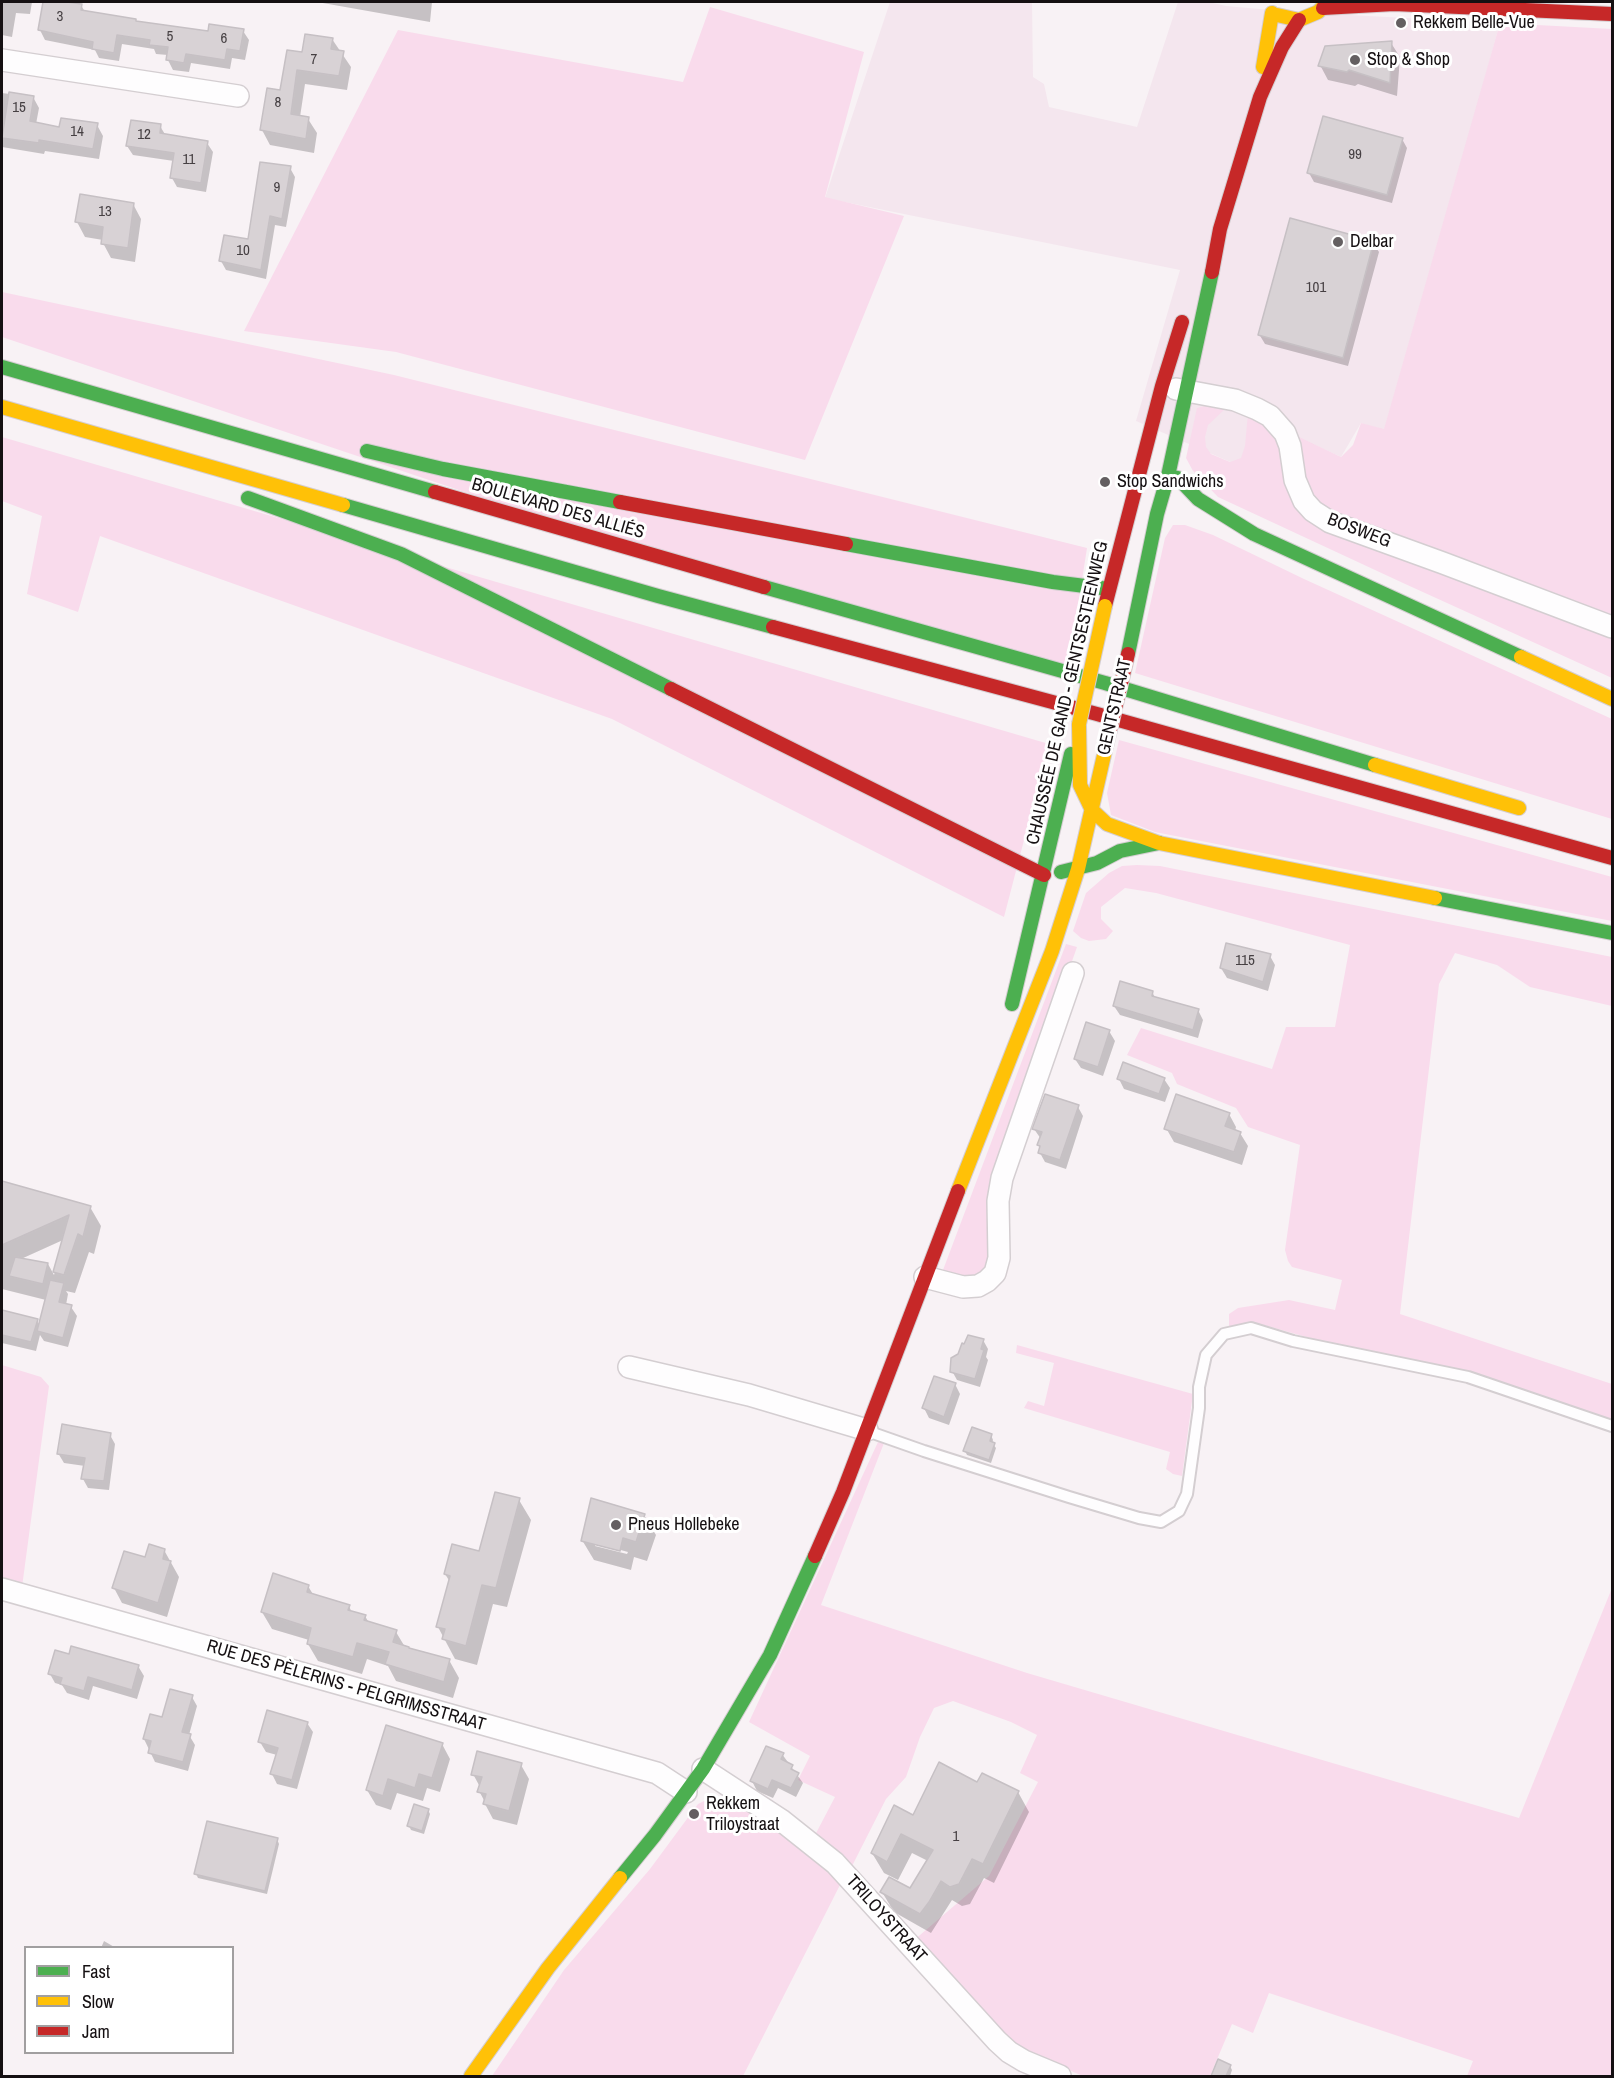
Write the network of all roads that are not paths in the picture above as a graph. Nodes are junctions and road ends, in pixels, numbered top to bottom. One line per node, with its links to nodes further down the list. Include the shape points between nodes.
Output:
1 (1390, 3): 2 (main road); 4 (main road)
2 (1326, 5): 5 (main road)
3 (1268, 7): 5 (main road, via 1281,17); 8 (main road)
4 (1612, 14)
5 (1299, 20): 8 (main road)
6 (2, 60): 7 (street)
7 (238, 96)
8 (1260, 97): 9 (main road)
9 (1220, 229): 10 (main road); 14 (main road, GENTSTRAAT)
10 (1199, 269)
11 (1185, 310): 13 (main road, CHAUSSÉE DE GAND - GENTSESTEENWEG)
12 (2, 366): 16 (main road, BOULEVARD DES ALLIÉS)
13 (1162, 386): 14 (street, BOSWEG); 27 (main road, CHAUSSÉE DE GAND - GENTSESTEENWEG)
14 (1186, 391): 20 (main road, GENTSTRAAT); 30 (street, BOSWEG, via 1236,400 1278,424 1290,446 1295,480 1304,501 1330,522)
15 (2, 407): 19 (main road)
16 (200, 423): 17 (main road); 34 (main road, BOULEVARD DES ALLIÉS, via 1105,683)
17 (287, 434)
18 (354, 447): 28 (main road, via 455,471 1053,582)
19 (162, 452): 21 (main road); 36 (main road, via 658,596)
20 (1168, 476): 23 (main road, GENTSTRAAT); 26 (main road, via 1178,478 1198,500)
21 (212, 483)
22 (234, 493): 38 (main road, via 401,554)
23 (1157, 514): 24 (main road); 27 (main road, via 1140,522); 29 (main road, GENTSTRAAT)
24 (1176, 514)
25 (1205, 519): 26 (main road)
26 (1254, 534): 31 (main road)
27 (1124, 538): 28 (main road, CHAUSSÉE DE GAND - GENTSESTEENWEG)
28 (1109, 589): 29 (main road); 32 (main road, CHAUSSÉE DE GAND - GENTSESTEENWEG, bridge)
29 (1126, 611): 33 (main road, GENTSTRAAT, bridge, via 1128,654)
30 (1612, 627)
31 (1612, 699)
32 (1079, 724): 33 (main road, via 1080,785); 38 (main road, CHAUSSÉE DE GAND - GENTSESTEENWEG)
33 (1092, 810): 35 (main road, via 1107,824); 37 (main road, GENTSTRAAT)
34 (1532, 812)
35 (1159, 843): 37 (main road, via 1120,851); 39 (main road)
36 (1612, 858)
37 (1078, 869): 38 (main road); 43 (main road, GENTSTRAAT, via 1052,951)
38 (1044, 876): 41 (main road, CHAUSSÉE DE GAND - GENTSESTEENWEG)
39 (1612, 933)
40 (1073, 973): 44 (street, via 1002,1178 995,1274 970,1287)
41 (1008, 1021)
42 (1002, 1043): 43 (main road)
43 (965, 1171): 44 (main road)
44 (925, 1277): 47 (main road)
45 (629, 1367): 47 (street, via 748,1395)
46 (1612, 1426): 47 (lane, via 1468,1377 1293,1341 1251,1328 1224,1334 1206,1355 1187,1494 1179,1511 1161,1522 1069,1497)
47 (867, 1430): 49 (main road, via 770,1655)
48 (2, 1589): 50 (street, RUE DES PÈLERINS - PELGRIMSSTRAAT, via 657,1773)
49 (703, 1769): 50 (main road); 52 (street, TRILOYSTRAAT, via 781,1820 835,1863 1009,2052)
50 (686, 1792): 51 (main road, via 548,1968)
51 (471, 2076)
52 (1060, 2076)

